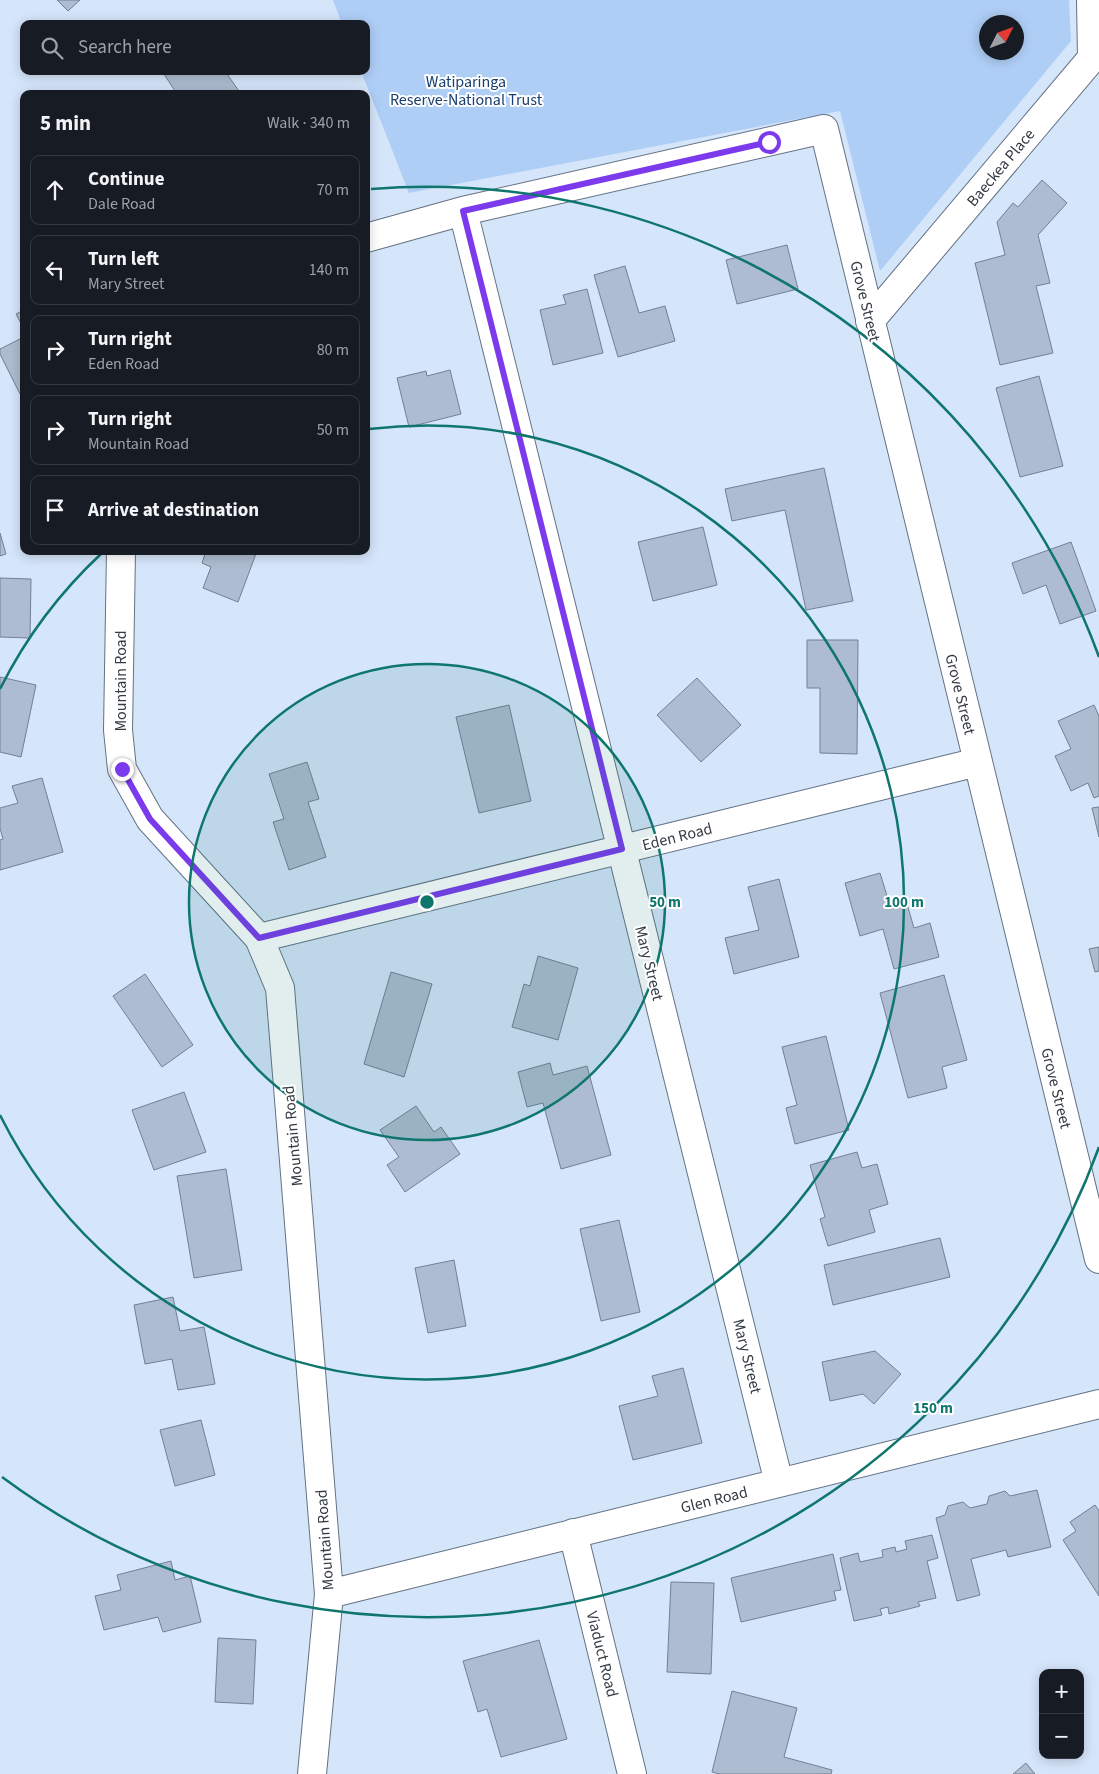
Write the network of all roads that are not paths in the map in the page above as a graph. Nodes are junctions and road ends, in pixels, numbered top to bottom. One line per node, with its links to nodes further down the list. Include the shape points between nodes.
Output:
1 (1091, 0): 4 (street, Baeckea Place, via 1092,58)
2 (463, 211): 3 (street); 4 (street, Grove Street, via 824,129); 7 (street, Mary Street)
3 (370, 237)
4 (870, 321): 6 (street, Grove Street)
5 (121, 555): 8 (street, Mountain Road, via 118,730 122,769 150,819)
6 (978, 762): 7 (street, Eden Road); 9 (street, Grove Street)
7 (622, 849): 8 (street, Eden Road); 11 (street, Mary Street)
8 (259, 938): 13 (street, Mountain Road, via 280,988)
9 (1099, 1259)
10 (1099, 1404): 11 (street, Glen Road)
11 (779, 1482): 12 (street, Glen Road)
12 (573, 1533): 13 (street, Glen Road); 15 (street, Viaduct Road)
13 (329, 1594): 14 (street, Mountain Road)
14 (312, 1774)
15 (632, 1774)

